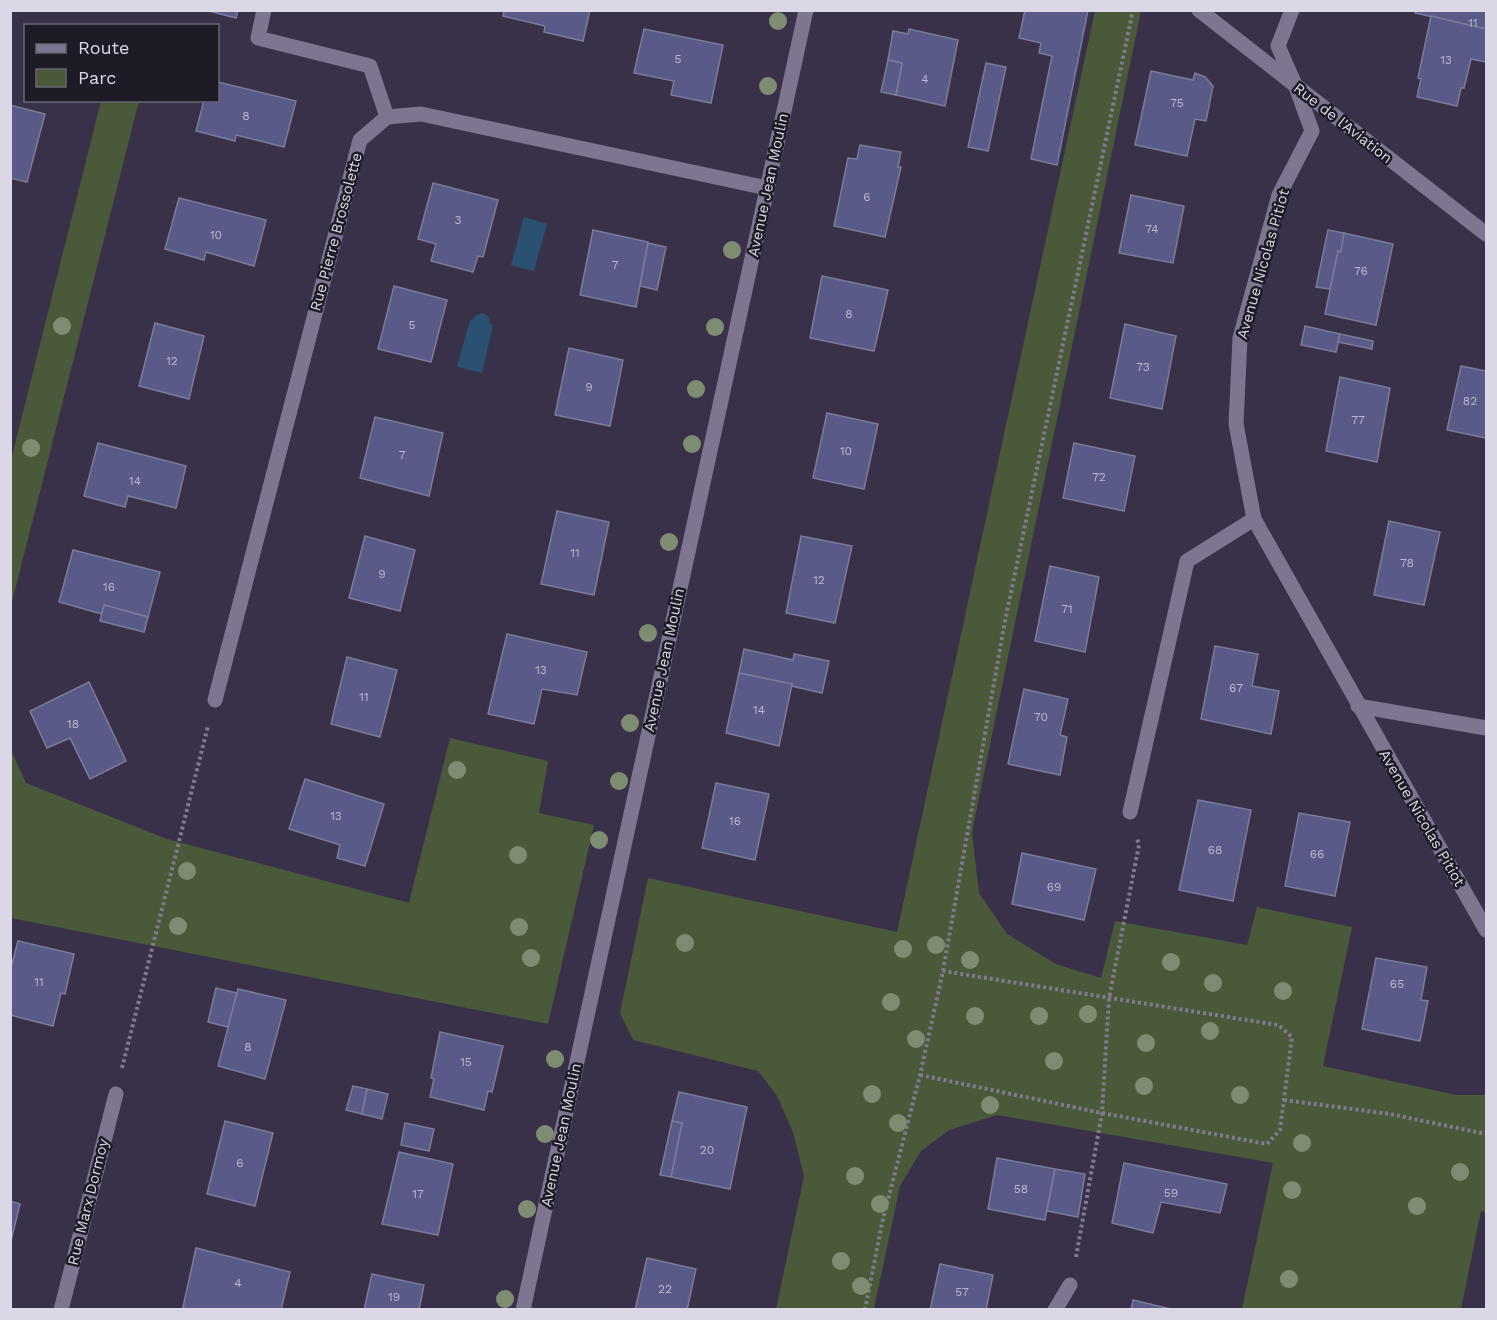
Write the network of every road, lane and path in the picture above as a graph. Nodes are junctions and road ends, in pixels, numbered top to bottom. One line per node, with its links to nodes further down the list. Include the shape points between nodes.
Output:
1 (264, 10): 7 (street, via 258,38 370,66)
2 (807, 10): 8 (street, Avenue Jean Moulin)
3 (1133, 10): 16 (path, via 1005,621)
4 (1199, 10): 6 (street, Rue de l'Aviation)
5 (1293, 10): 6 (street, Avenue Nicolas Pitiot, via 1278,46)
6 (1296, 87): 9 (street, Rue de l'Aviation); 10 (street, Avenue Nicolas Pitiot, via 1312,131 1280,195 1239,338 1236,424)
7 (387, 117): 8 (street, via 421,114); 11 (street, Rue Pierre Brossolette, via 360,140)
8 (767, 188): 25 (street, Avenue Jean Moulin)
9 (1486, 234)
10 (1254, 519): 12 (street, Avenue Nicolas Pitiot); 14 (street, via 1187,561)
11 (215, 700): 19 (path)
12 (1358, 706): 13 (street); 15 (street, Avenue Nicolas Pitiot)
13 (1486, 728)
14 (1130, 812): 17 (path, via 1139,845)
15 (1486, 930)
16 (943, 971): 17 (path); 18 (path)
17 (1108, 998): 20 (path, via 1278,1025 1292,1037); 21 (path)
18 (920, 1075): 21 (path); 26 (path, via 882,1223)
19 (116, 1094): 24 (street, Rue Marx Dormoy)
20 (1284, 1100): 21 (path, via 1280,1130 1268,1144); 22 (path, via 1390,1114)
21 (1102, 1113): 23 (path)
22 (1486, 1134)
23 (1071, 1285): 27 (street)
24 (61, 1310)
25 (523, 1310)
26 (865, 1310)
27 (1056, 1310)

